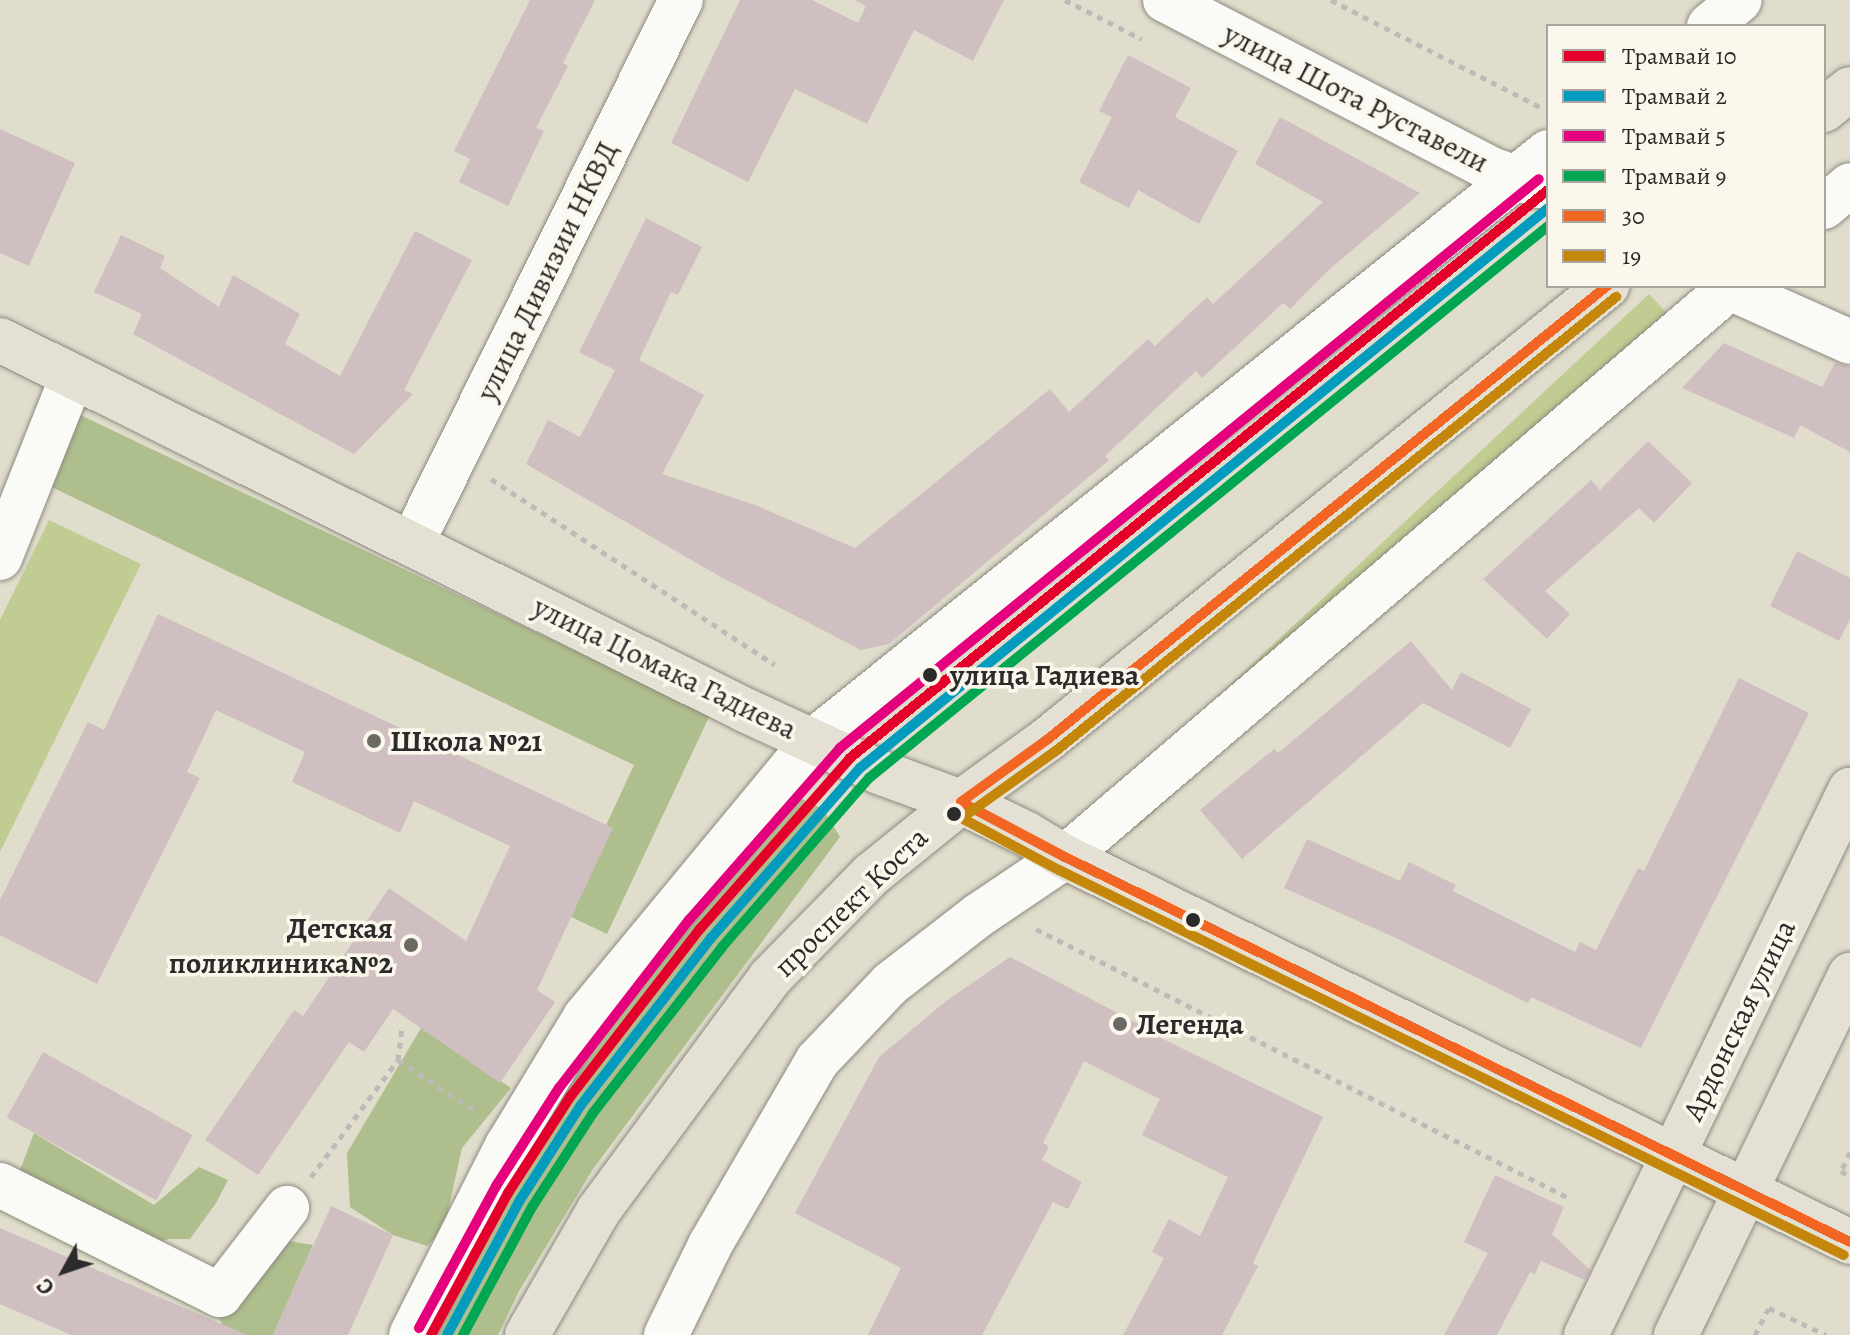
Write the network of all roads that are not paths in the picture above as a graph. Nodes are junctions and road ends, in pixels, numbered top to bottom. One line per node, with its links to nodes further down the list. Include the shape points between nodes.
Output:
1 (681, 0): 16 (street, улица Дивизии НКВД)
2 (1165, 0): 7 (street, улица Шота Руставели, via 1491,169)
3 (1740, 0): 4 (street)
4 (1711, 24)
5 (1850, 89): 6 (main road)
6 (1826, 108)
7 (1538, 173): 18 (street)
8 (1850, 185): 9 (street)
9 (1826, 205)
10 (1605, 288): 20 (main road, проспект Коста, via 1048,739)
11 (1728, 288): 21 (street)
12 (1731, 288): 14 (street)
13 (0, 340): 15 (main road, улица Цомака Гадиева)
14 (1850, 342)
15 (72, 377): 16 (main road, улица Цомака Гадиева); 17 (street)
16 (412, 543): 18 (main road, улица Цомака Гадиева)
17 (0, 558)
18 (813, 741): 20 (main road, улица Цомака Гадиева); 28 (street, via 585,1017 507,1146)
19 (1850, 790): 23 (main road, Ардонская улица)
20 (961, 802): 21 (main road, улица Цомака Гадиева); 29 (main road, проспект Коста, via 872,874 770,978 599,1210)
21 (1065, 857): 23 (main road, улица Цомака Гадиева); 30 (street, via 890,984 817,1061 710,1245)
22 (1850, 975): 25 (main road)
23 (1673, 1154): 25 (main road, улица Цомака Гадиева); 31 (main road, Ардонская улица)
24 (0, 1185): 26 (street, via 220,1295)
25 (1746, 1190): 27 (main road, улица Цомака Гадиева); 32 (main road)
26 (287, 1208)
27 (1850, 1242)
28 (411, 1335)
29 (527, 1335)
30 (666, 1335)
31 (1586, 1335)
32 (1676, 1335)

